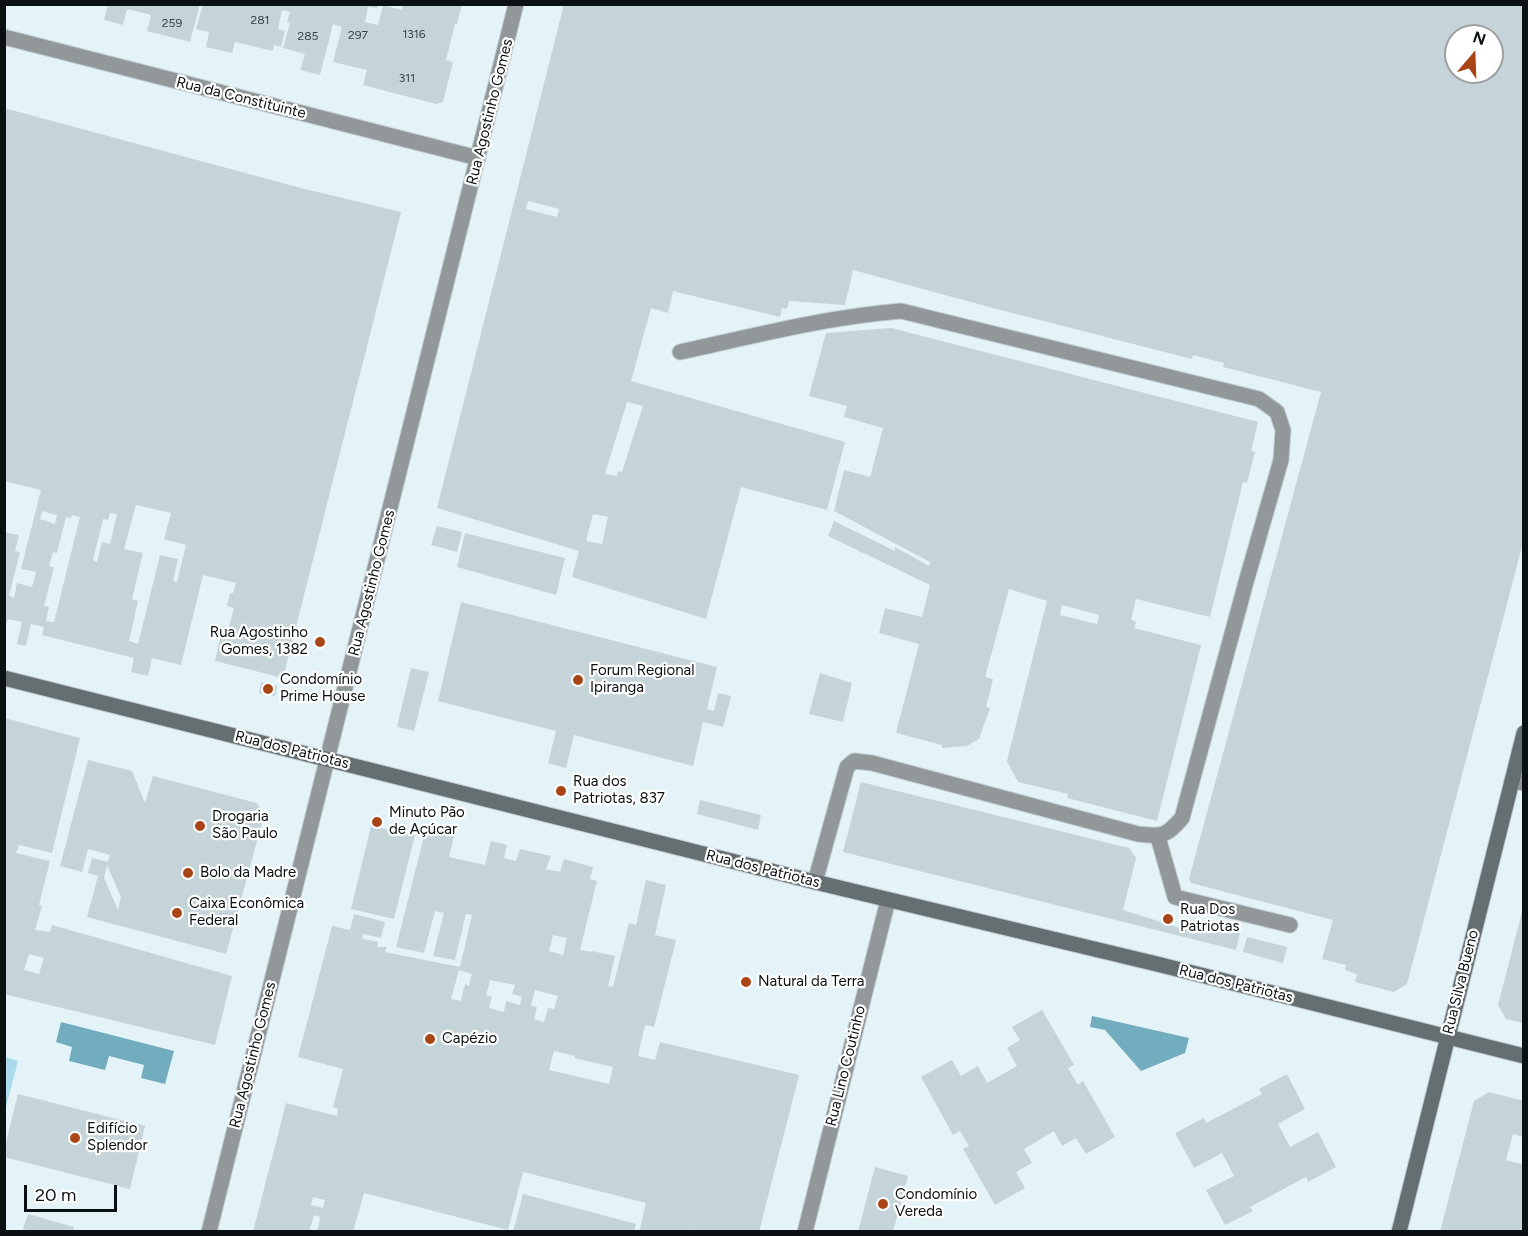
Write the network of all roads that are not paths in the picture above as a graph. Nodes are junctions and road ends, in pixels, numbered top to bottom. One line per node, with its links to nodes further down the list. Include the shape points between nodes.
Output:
1 (516, 4): 3 (street, Rua Agostinho Gomes)
2 (4, 37): 3 (street, Rua da Constituinte)
3 (478, 158): 7 (street, Rua Agostinho Gomes)
4 (680, 352): 9 (street, via 816,322 902,311 1259,399 1277,412 1283,430 1281,460 1182,818)
5 (4, 678): 7 (main road, Rua dos Patriotas)
6 (1524, 733): 8 (main road, Rua Silva Bueno)
7 (327, 759): 10 (main road, Rua dos Patriotas); 15 (street, Rua Agostinho Gomes)
8 (1518, 782): 13 (main road, Rua Silva Bueno)
9 (1158, 837): 10 (street, via 854,761 847,767); 12 (street, via 1175,897)
10 (815, 882): 11 (main road, Rua dos Patriotas)
11 (888, 900): 13 (main road, Rua dos Patriotas); 16 (street, Rua Lino Coutinho)
12 (1290, 925)
13 (1448, 1037): 14 (main road, Rua dos Patriotas); 17 (main road, Rua Silva Bueno)
14 (1524, 1056)
15 (208, 1232)
16 (805, 1232)
17 (1399, 1232)

